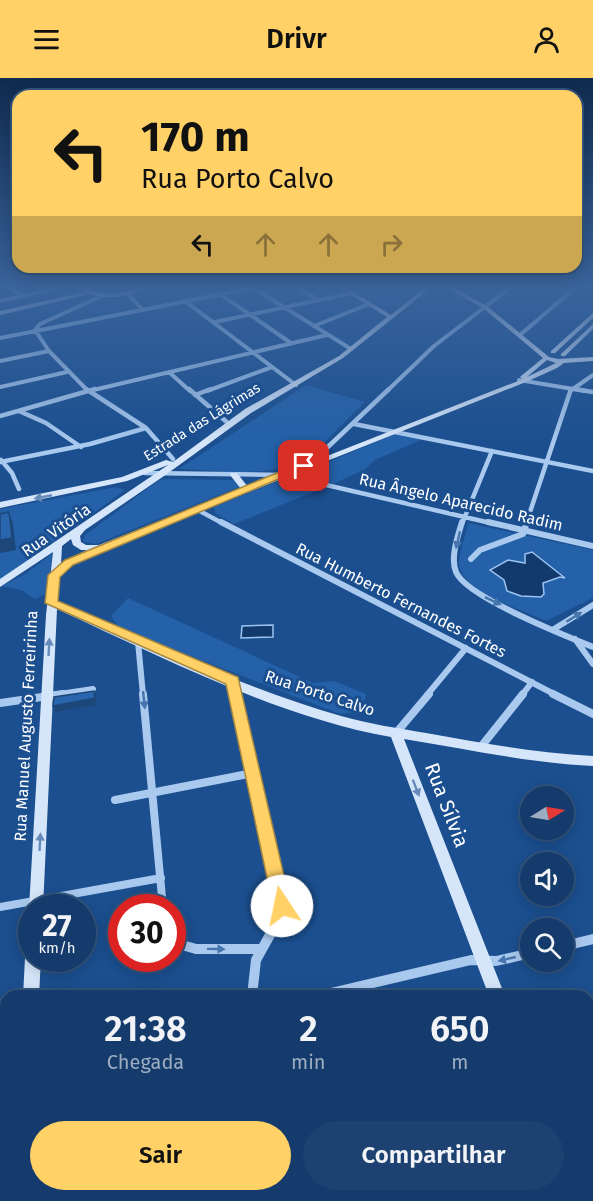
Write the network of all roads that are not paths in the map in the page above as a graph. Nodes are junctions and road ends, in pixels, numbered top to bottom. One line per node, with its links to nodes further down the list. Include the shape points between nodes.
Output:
1 (41, 339): 13 (street)
2 (236, 339): 14 (street)
3 (286, 339): 11 (street)
4 (307, 339): 11 (street)
5 (334, 339): 12 (street)
6 (360, 339): 12 (street, Estrada das Lágrimas)
7 (444, 339): 35 (street)
8 (525, 339): 15 (street)
9 (565, 339): 15 (street)
10 (580, 339): 16 (street)
11 (291, 343): 14 (street)
12 (349, 348): 26 (street, Estrada das Lágrimas)
13 (49, 351): 18 (street); 20 (street)
14 (253, 353): 19 (street); 21 (street)
15 (549, 354): 16 (street); 22 (street)
16 (563, 358): 17 (street); 23 (street)
17 (593, 359)
18 (0, 361)
19 (272, 367): 26 (street); 31 (street)
20 (67, 372): 27 (street); 29 (street)
21 (169, 372): 29 (street); 31 (street)
22 (529, 373): 23 (street); 25 (street)
23 (538, 375): 25 (street)
24 (593, 375): 28 (street)
25 (518, 382): 28 (street); 37 (street)
26 (294, 384): 34 (street, Estrada das Lágrimas)
27 (0, 387)
28 (571, 388): 30 (street); 42 (street)
29 (87, 391): 32 (street); 36 (street)
30 (593, 392)
31 (195, 395): 34 (street)
32 (18, 410): 33 (street); 38 (street)
33 (0, 416)
34 (227, 423): 40 (street, Estrada das Lágrimas); 46 (street, Estrada das Lágrimas)
35 (354, 424): 37 (street); 43 (street)
36 (146, 428): 38 (street); 40 (street)
37 (392, 431): 39 (street); 43 (street)
38 (81, 447): 41 (street)
39 (492, 451): 42 (street); 56 (street)
40 (173, 459): 45 (street, Estrada das Lágrimas)
41 (1, 461): 50 (street)
42 (546, 462): 44 (street); 58 (street)
43 (311, 463): 48 (street)
44 (593, 471)
45 (142, 474): 46 (street, Rua Ângelo Aparecido Radim); 49 (street, via 136,482); 51 (street, Estrada das Lágrimas)
46 (161, 474): 47 (street, Rua Ângelo Aparecido Radim); 49 (street, Estrada das Lágrimas)
47 (234, 475): 48 (street, Rua Ângelo Aparecido Radim); 52 (street)
48 (283, 475): 52 (street); 56 (street, Rua Ângelo Aparecido Radim)
49 (150, 483): 53 (street, Estrada das Lágrimas)
50 (19, 489)
51 (86, 489): 53 (street, via 120,486 128,491); 54 (street, Estrada das Lágrimas, one-way to 54)
52 (245, 489): 55 (street)
53 (128, 498): 57 (street, Rua Vitória)
54 (0, 505)
55 (196, 509): 60 (street); 71 (street, Rua Humberto Fernandes Fortes)
56 (464, 517): 58 (street, Rua Ângelo Aparecido Radim); 67 (street, one-way to 67, via 454,563 464,584 472,592)
57 (82, 529): 59 (street, Rua Vitória); 60 (street, via 75,539 79,546)
58 (525, 530): 61 (street, Rua Ângelo Aparecido Radim); 62 (street, via 480,550)
59 (58, 546): 63 (street, Rua Manuel Augusto Ferreirinha); 64 (street, Rua Vitória)
60 (105, 546): 63 (street, via 69,562)
61 (593, 546)
62 (471, 559)
63 (54, 575): 65 (street, Rua Manuel Augusto Ferreirinha)
64 (0, 584)
65 (52, 603): 69 (street, Rua Porto Calvo); 76 (street, Rua Manuel Augusto Ferreirinha, one-way to 65)
66 (593, 605): 67 (street, one-way to 66)
67 (554, 629): 68 (street)
68 (574, 639): 70 (street); 72 (street)
69 (138, 642): 73 (street, Rua Porto Calvo); 83 (street, one-way to 83)
70 (593, 647)
71 (466, 648): 74 (street, Rua Humberto Fernandes Fortes); 79 (street)
72 (593, 664)
73 (232, 681): 79 (street, Rua Porto Calvo, via 337,720); 82 (street)
74 (532, 682): 78 (street, Rua Humberto Fernandes Fortes); 80 (street)
75 (93, 689): 76 (street)
76 (46, 696): 77 (street); 86 (street, Rua Manuel Augusto Ferreirinha, one-way to 76)
77 (0, 703)
78 (593, 714)
79 (396, 733): 80 (street, Rua Porto Calvo); 96 (street, Rua Sílvia, one-way to 96)
80 (479, 748): 81 (street, Rua Porto Calvo, via 550,760)
81 (593, 761)
82 (253, 773): 83 (street); 94 (street, via 282,906 281,919)
83 (153, 793): 84 (street); 85 (street)
84 (115, 800)
85 (161, 878): 87 (street); 88 (street)
86 (36, 894)
87 (84, 894)
88 (162, 894)
89 (18, 906): 90 (street)
90 (0, 907)
91 (593, 939): 92 (street)
92 (574, 944)
93 (186, 946): 94 (street, one-way to 94)
94 (261, 948): 99 (street)
95 (520, 956): 96 (street, one-way to 96)
96 (482, 960): 100 (street); 101 (street, Rua Sílvia)
97 (32, 972): 98 (street)
98 (31, 990)
99 (253, 990)
100 (344, 990)
101 (494, 990)

